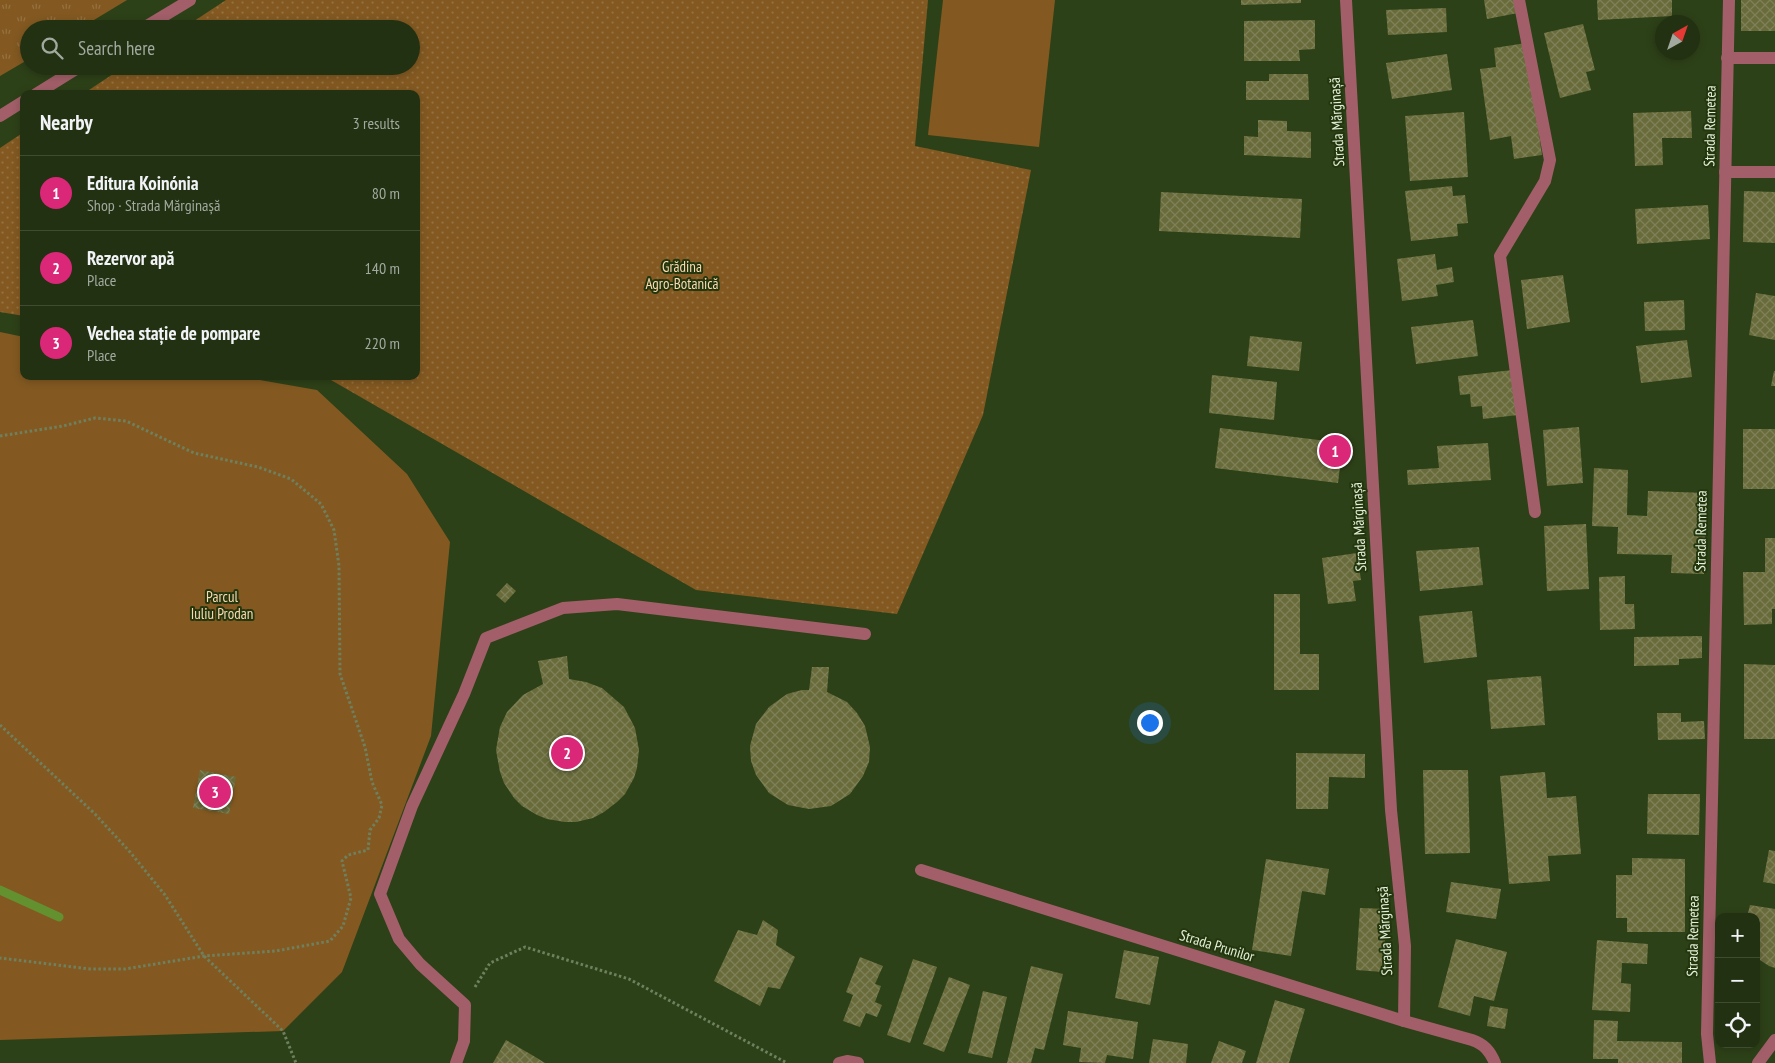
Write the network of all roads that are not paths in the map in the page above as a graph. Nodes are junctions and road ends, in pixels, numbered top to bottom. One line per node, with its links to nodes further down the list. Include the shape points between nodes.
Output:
1 (190, 0): 5 (street)
2 (1346, 0): 17 (street, Strada Mărginașă, via 1391,810 1405,946)
3 (1519, 0): 14 (street, via 1550,160 1545,181 1500,256)
4 (1729, 0): 6 (street, Strada Remetea)
5 (157, 20)
6 (1727, 58): 7 (street); 12 (street, Strada Remetea)
7 (1775, 58)
8 (67, 75): 9 (street)
9 (42, 90)
10 (20, 104): 11 (street)
11 (0, 116)
12 (1725, 172): 13 (street); 23 (street, Strada Remetea, via 1707,1034)
13 (1775, 172)
14 (1535, 512)
15 (865, 634): 19 (street, via 617,604 563,608 486,638 412,806 380,894 398,939 464,1005 464,1041)
16 (921, 870): 17 (street, Strada Prunilor)
17 (1404, 1021): 22 (street, Strada Prunilor, via 1482,1044)
18 (1773, 1047): 24 (street)
19 (456, 1063)
20 (839, 1063): 21 (street)
21 (858, 1063)
22 (1495, 1063)
23 (1710, 1063)
24 (1758, 1063)

